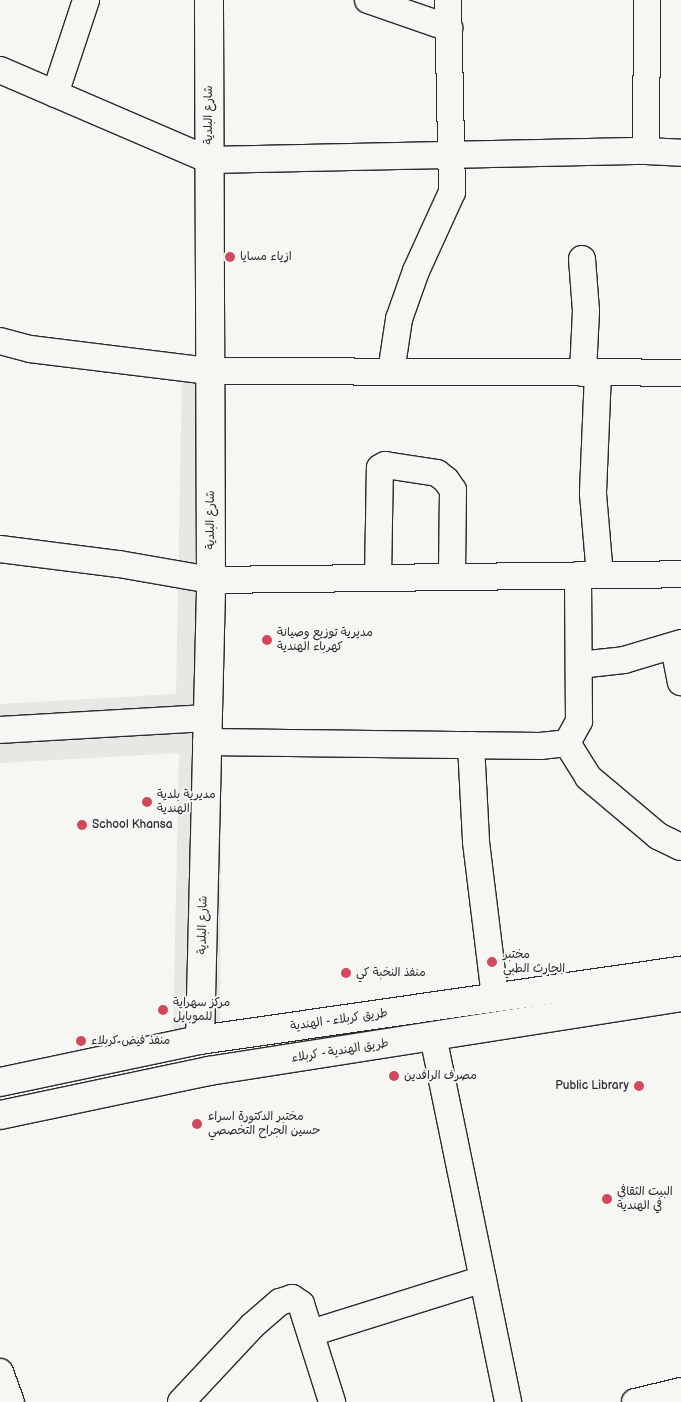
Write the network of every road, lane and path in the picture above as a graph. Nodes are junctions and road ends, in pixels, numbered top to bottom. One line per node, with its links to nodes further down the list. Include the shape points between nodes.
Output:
1 (86, 0): 8 (street)
2 (209, 0): 12 (main road, شارع البلدية)
3 (368, 0): 6 (street)
4 (448, 0): 6 (street)
5 (646, 0): 9 (street)
6 (448, 28): 11 (street)
7 (0, 70): 8 (street)
8 (56, 94): 12 (street)
9 (646, 152): 10 (street); 11 (street)
10 (681, 153)
11 (452, 156): 12 (street); 16 (street, via 452,192 416,271 399,320)
12 (209, 160): 15 (main road, شارع البلدية)
13 (582, 259): 17 (street)
14 (0, 342): 15 (street, via 30,349)
15 (210, 371): 16 (street); 24 (main road, شارع البلدية)
16 (391, 372): 17 (street)
17 (591, 373): 18 (street); 21 (street, via 593,494)
18 (681, 373)
19 (0, 549): 24 (street)
20 (681, 574): 21 (street)
21 (589, 575): 22 (street); 26 (street)
22 (452, 577): 23 (street); 23 (street, via 453,490 437,473 385,465 380,468)
23 (378, 578): 24 (street)
24 (211, 580): 29 (main road, شارع البلدية)
25 (677, 645): 26 (street, via 624,660); 27 (street)
26 (579, 665): 30 (street, via 579,721)
27 (681, 682)
28 (0, 730): 29 (street)
29 (207, 730): 31 (street); 37 (main road, شارع البلدية)
30 (567, 743): 31 (street); 32 (street, via 588,777 658,836)
31 (472, 745): 34 (street, via 476,842)
32 (681, 847)
33 (681, 972): 34 (main road, طريق كربلاء - الهندية)
34 (495, 997): 37 (main road, طريق كربلاء - الهندية)
35 (681, 997): 36 (main road, طريق الهندية - كربلاء)
36 (433, 1036): 39 (main road, طريق الهندية - كربلاء, via 209,1071); 40 (street)
37 (200, 1040): 38 (main road, طريق كربلاء - الهندية)
38 (0, 1082)
39 (0, 1114)
40 (483, 1279): 41 (street); 47 (street)
41 (311, 1333): 45 (street, via 301,1304 292,1298 280,1302 252,1326); 46 (street)
42 (0, 1372): 44 (street)
43 (681, 1391): 48 (street)
44 (11, 1402)
45 (181, 1402)
46 (332, 1402)
47 (508, 1402)
48 (635, 1402)

